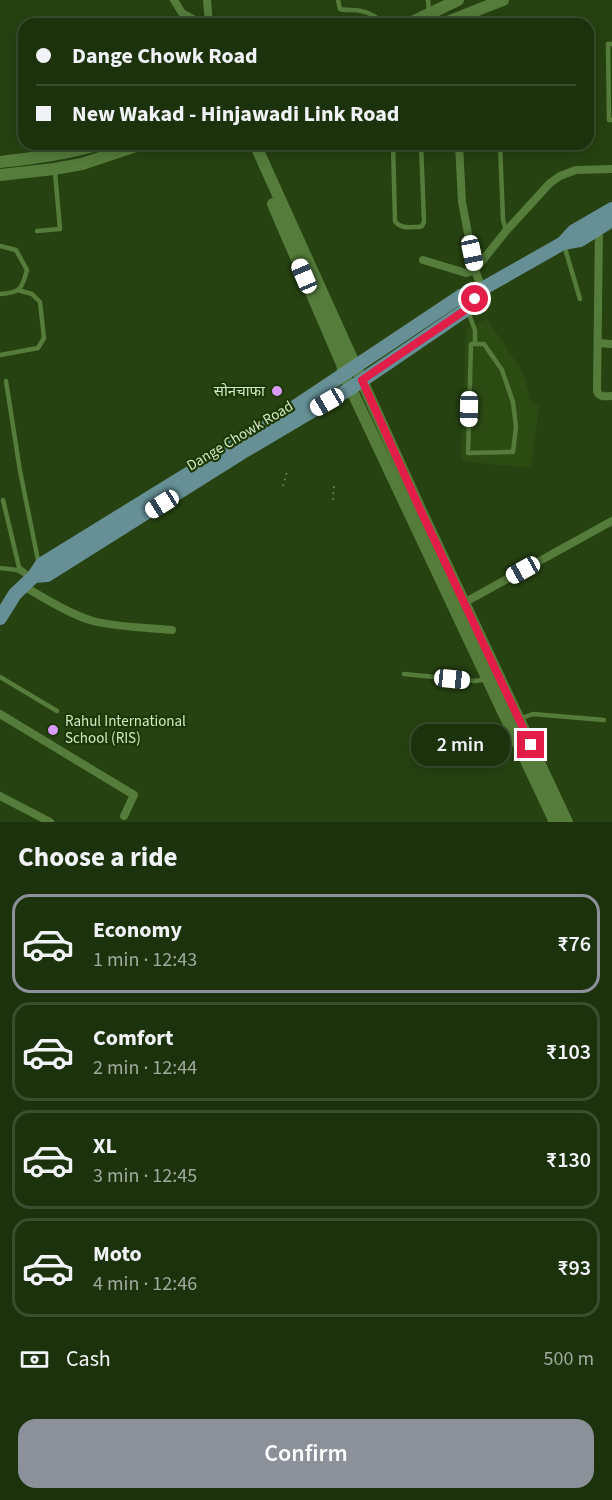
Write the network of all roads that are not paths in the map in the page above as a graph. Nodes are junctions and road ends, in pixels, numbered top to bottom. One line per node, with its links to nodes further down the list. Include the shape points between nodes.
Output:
1 (174, 0): 9 (street, via 182,14)
2 (207, 0): 10 (street)
3 (338, 0): 11 (lane, via 340,9 361,11)
4 (428, 0): 8 (lane)
5 (504, 0): 7 (main road)
6 (454, 2): 8 (main road); 13 (street)
7 (479, 5): 14 (main road)
8 (429, 14): 12 (main road)
9 (190, 18)
10 (208, 18)
11 (377, 18)
12 (421, 18)
13 (450, 18)
14 (457, 18)
15 (612, 44): 16 (lane, via 608,44)
16 (612, 120)
17 (80, 150): 25 (main road)
18 (123, 150): 26 (main road)
19 (250, 150): 47 (main road, via 342,364)
20 (258, 150): 47 (main road)
21 (393, 150): 22 (lane, via 395,221 398,226 422,226)
22 (421, 150)
23 (459, 150): 37 (street, via 462,202)
24 (500, 150): 33 (lane)
25 (0, 162)
26 (54, 169): 28 (main road); 32 (lane, via 60,229)
27 (612, 169): 33 (street, via 576,170 560,176 540,192)
28 (0, 175)
29 (612, 209): 34 (main road, Dange Chowk Road, via 574,231)
30 (612, 220): 31 (main road, Dange Chowk Road)
31 (599, 227): 34 (main road, Dange Chowk Road, via 580,240); 43 (street)
32 (37, 231)
33 (506, 231): 37 (street)
34 (563, 243): 38 (main road, Dange Chowk Road); 41 (lane)
35 (0, 246): 39 (lane, via 16,250 27,270)
36 (423, 260): 37 (street, via 466,273)
37 (475, 270): 38 (street)
38 (482, 289): 42 (main road, Dange Chowk Road); 47 (main road, Dange Chowk Road, via 461,296)
39 (18, 290): 40 (lane); 46 (lane, via 32,294 40,302 44,338 38,348)
40 (0, 294)
41 (580, 299)
42 (467, 309): 44 (lane, via 475,330); 49 (main road, Dange Chowk Road)
43 (598, 343): 45 (street); 50 (street, via 598,393)
44 (475, 344): 44 (lane, via 484,344 502,370 513,402 513,452 468,453 471,344)
45 (612, 344)
46 (0, 356)
47 (350, 371): 49 (main road); 51 (main road, Dange Chowk Road)
48 (6, 381): 55 (lane)
49 (357, 384): 51 (main road, Dange Chowk Road); 56 (main road)
50 (612, 396)
51 (158, 499): 55 (main road, Dange Chowk Road, via 47,575)
52 (3, 500): 55 (lane, via 19,567)
53 (612, 521): 56 (street)
54 (0, 568): 55 (lane)
55 (32, 577): 57 (main road); 58 (street, via 63,607 92,620)
56 (460, 606): 61 (main road); 64 (main road)
57 (0, 618)
58 (172, 630)
59 (404, 674): 61 (lane)
60 (0, 677): 62 (lane)
61 (488, 679): 69 (main road)
62 (57, 711)
63 (0, 714): 67 (street, via 134,795)
64 (519, 719): 65 (lane, via 533,714); 70 (main road)
65 (604, 720)
66 (0, 796): 68 (street)
67 (123, 819)
68 (50, 822)
69 (555, 822)
70 (567, 822)

